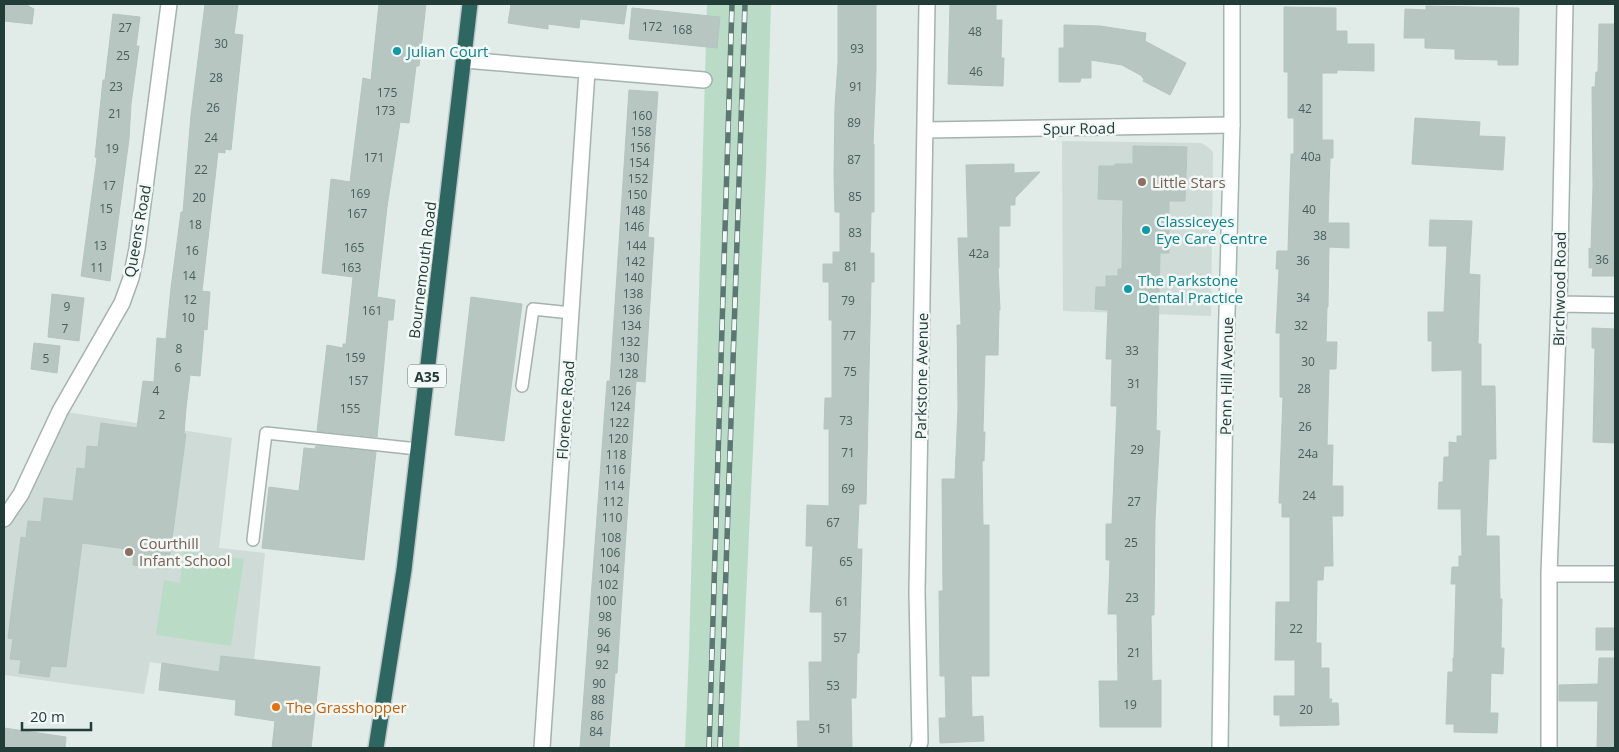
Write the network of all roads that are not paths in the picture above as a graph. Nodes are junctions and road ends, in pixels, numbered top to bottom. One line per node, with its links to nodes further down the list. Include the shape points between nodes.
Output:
1 (169, 4): 16 (street, Queens Road, via 131,278 122,302 60,411 21,494)
2 (470, 4): 6 (highway, Bournemouth Road / A35)
3 (927, 4): 10 (street, Parkstone Avenue)
4 (1232, 4): 9 (street, Penn Hill Avenue)
5 (1565, 4): 11 (street, Birchwood Road)
6 (464, 60): 7 (street); 15 (highway, Bournemouth Road / A35)
7 (587, 71): 8 (street); 13 (street, Florence Road)
8 (704, 80)
9 (1232, 125): 10 (street, Spur Road); 23 (street, Penn Hill Avenue)
10 (925, 130): 22 (street, Parkstone Avenue, via 917,592)
11 (1559, 304): 12 (street); 18 (street, Birchwood Road)
12 (1615, 305)
13 (571, 313): 14 (lane, via 533,308); 21 (street, Florence Road)
14 (522, 386)
15 (418, 449): 17 (lane, via 266,433); 20 (highway, Bournemouth Road / A35, via 404,570)
16 (4, 519)
17 (253, 540)
18 (1549, 574): 19 (street); 24 (street, Birchwood Road)
19 (1615, 574)
20 (376, 748)
21 (542, 748)
22 (918, 748)
23 (1220, 748)
24 (1548, 748)

